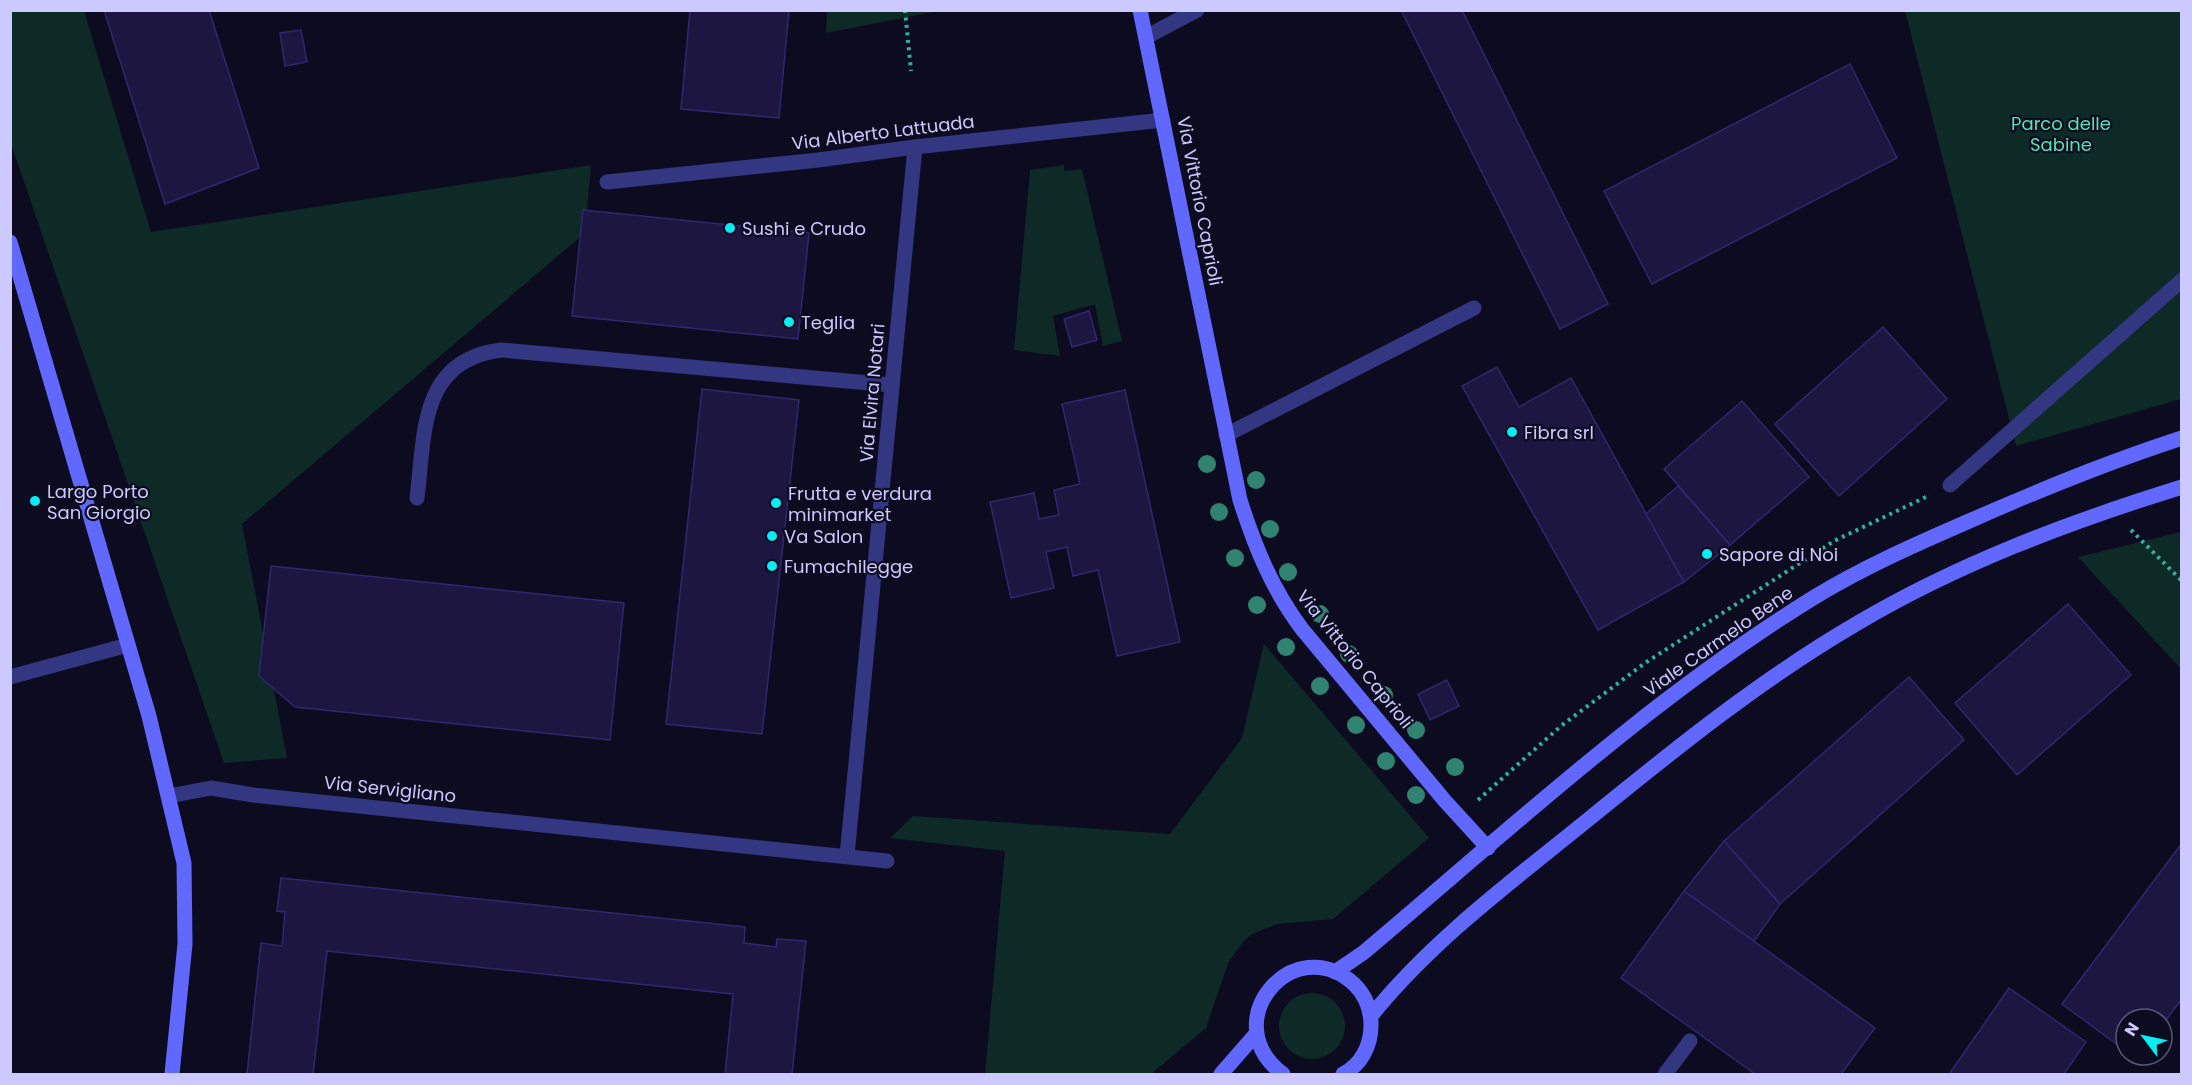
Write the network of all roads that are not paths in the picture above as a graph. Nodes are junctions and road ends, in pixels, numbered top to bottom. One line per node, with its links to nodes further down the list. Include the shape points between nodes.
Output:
1 (1140, 10): 3 (street, Via Vittorio Caprioli)
2 (1197, 10): 3 (street)
3 (1146, 37): 4 (street, Via Vittorio Caprioli)
4 (1163, 120): 5 (street, Via Alberto Lattuada); 12 (street, Via Vittorio Caprioli)
5 (915, 147): 6 (street, Via Alberto Lattuada); 11 (street, Via Elvira Notari)
6 (607, 182)
7 (10, 242): 9 (street)
8 (2181, 280): 14 (street)
9 (16, 287): 17 (street)
10 (1473, 308): 12 (street)
11 (892, 385): 16 (street, via 501,350 483,352 455,366 429,404); 21 (street, Via Elvira Notari)
12 (1226, 435): 20 (street, Via Vittorio Caprioli, via 1245,516 1283,603)
13 (2181, 438): 20 (street, Viale Carmelo Bene, via 2088,470 2009,504 1887,558 1814,598 1738,647 1654,709)
14 (1950, 486)
15 (2181, 487): 24 (street, via 2055,531 1955,572 1872,615 1805,656 1675,751 1523,872 1409,973)
16 (417, 498)
17 (128, 645): 18 (street); 19 (street)
18 (10, 677)
19 (169, 796): 21 (street, Via Servigliano, via 211,788); 28 (street, via 184,863 185,944)
20 (1488, 848): 23 (street, Viale Carmelo Bene)
21 (848, 856): 22 (street, Via Servigliano)
22 (887, 861)
23 (1335, 972): 24 (street, via 1359,989); 25 (street, via 1318,968 1284,975 1262,1000)
24 (1371, 1016): 27 (street, via 1368,1046)
25 (1256, 1034): 29 (street); 30 (street, via 1265,1058)
26 (1690, 1041): 31 (street)
27 (1348, 1073)
28 (172, 1074)
29 (1221, 1074)
30 (1283, 1074)
31 (1665, 1074)

